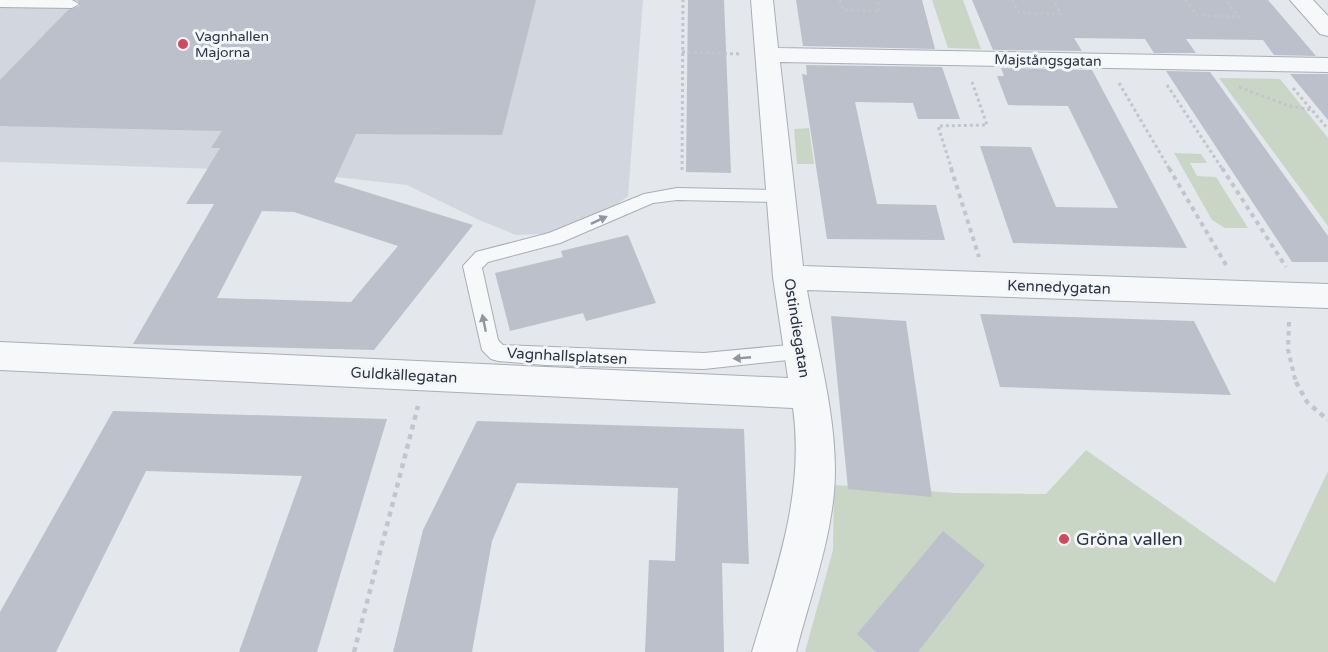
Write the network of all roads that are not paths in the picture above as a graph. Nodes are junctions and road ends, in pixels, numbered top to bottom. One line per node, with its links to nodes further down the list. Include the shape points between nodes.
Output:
1 (762, 0): 4 (street, Ostindiegatan)
2 (0, 3): 3 (lane)
3 (72, 4)
4 (757, 55): 5 (street, Majstångsgatan); 6 (street, Ostindiegatan)
5 (1328, 65)
6 (782, 196): 7 (street, Ostindiegatan); 9 (lane, Vagnhallsplatsen, one-way to 6, via 704,361 498,353 489,344 472,266 482,257 554,238 650,198)
7 (789, 277): 8 (street, Kennedygatan, via 1291,283); 9 (street, Ostindiegatan)
8 (1328, 296)
9 (800, 352): 11 (street, Ostindiegatan)
10 (0, 356): 11 (street, Guldkällegatan)
11 (808, 394): 12 (street, Ostindiegatan, via 816,470 808,530)
12 (774, 652)

